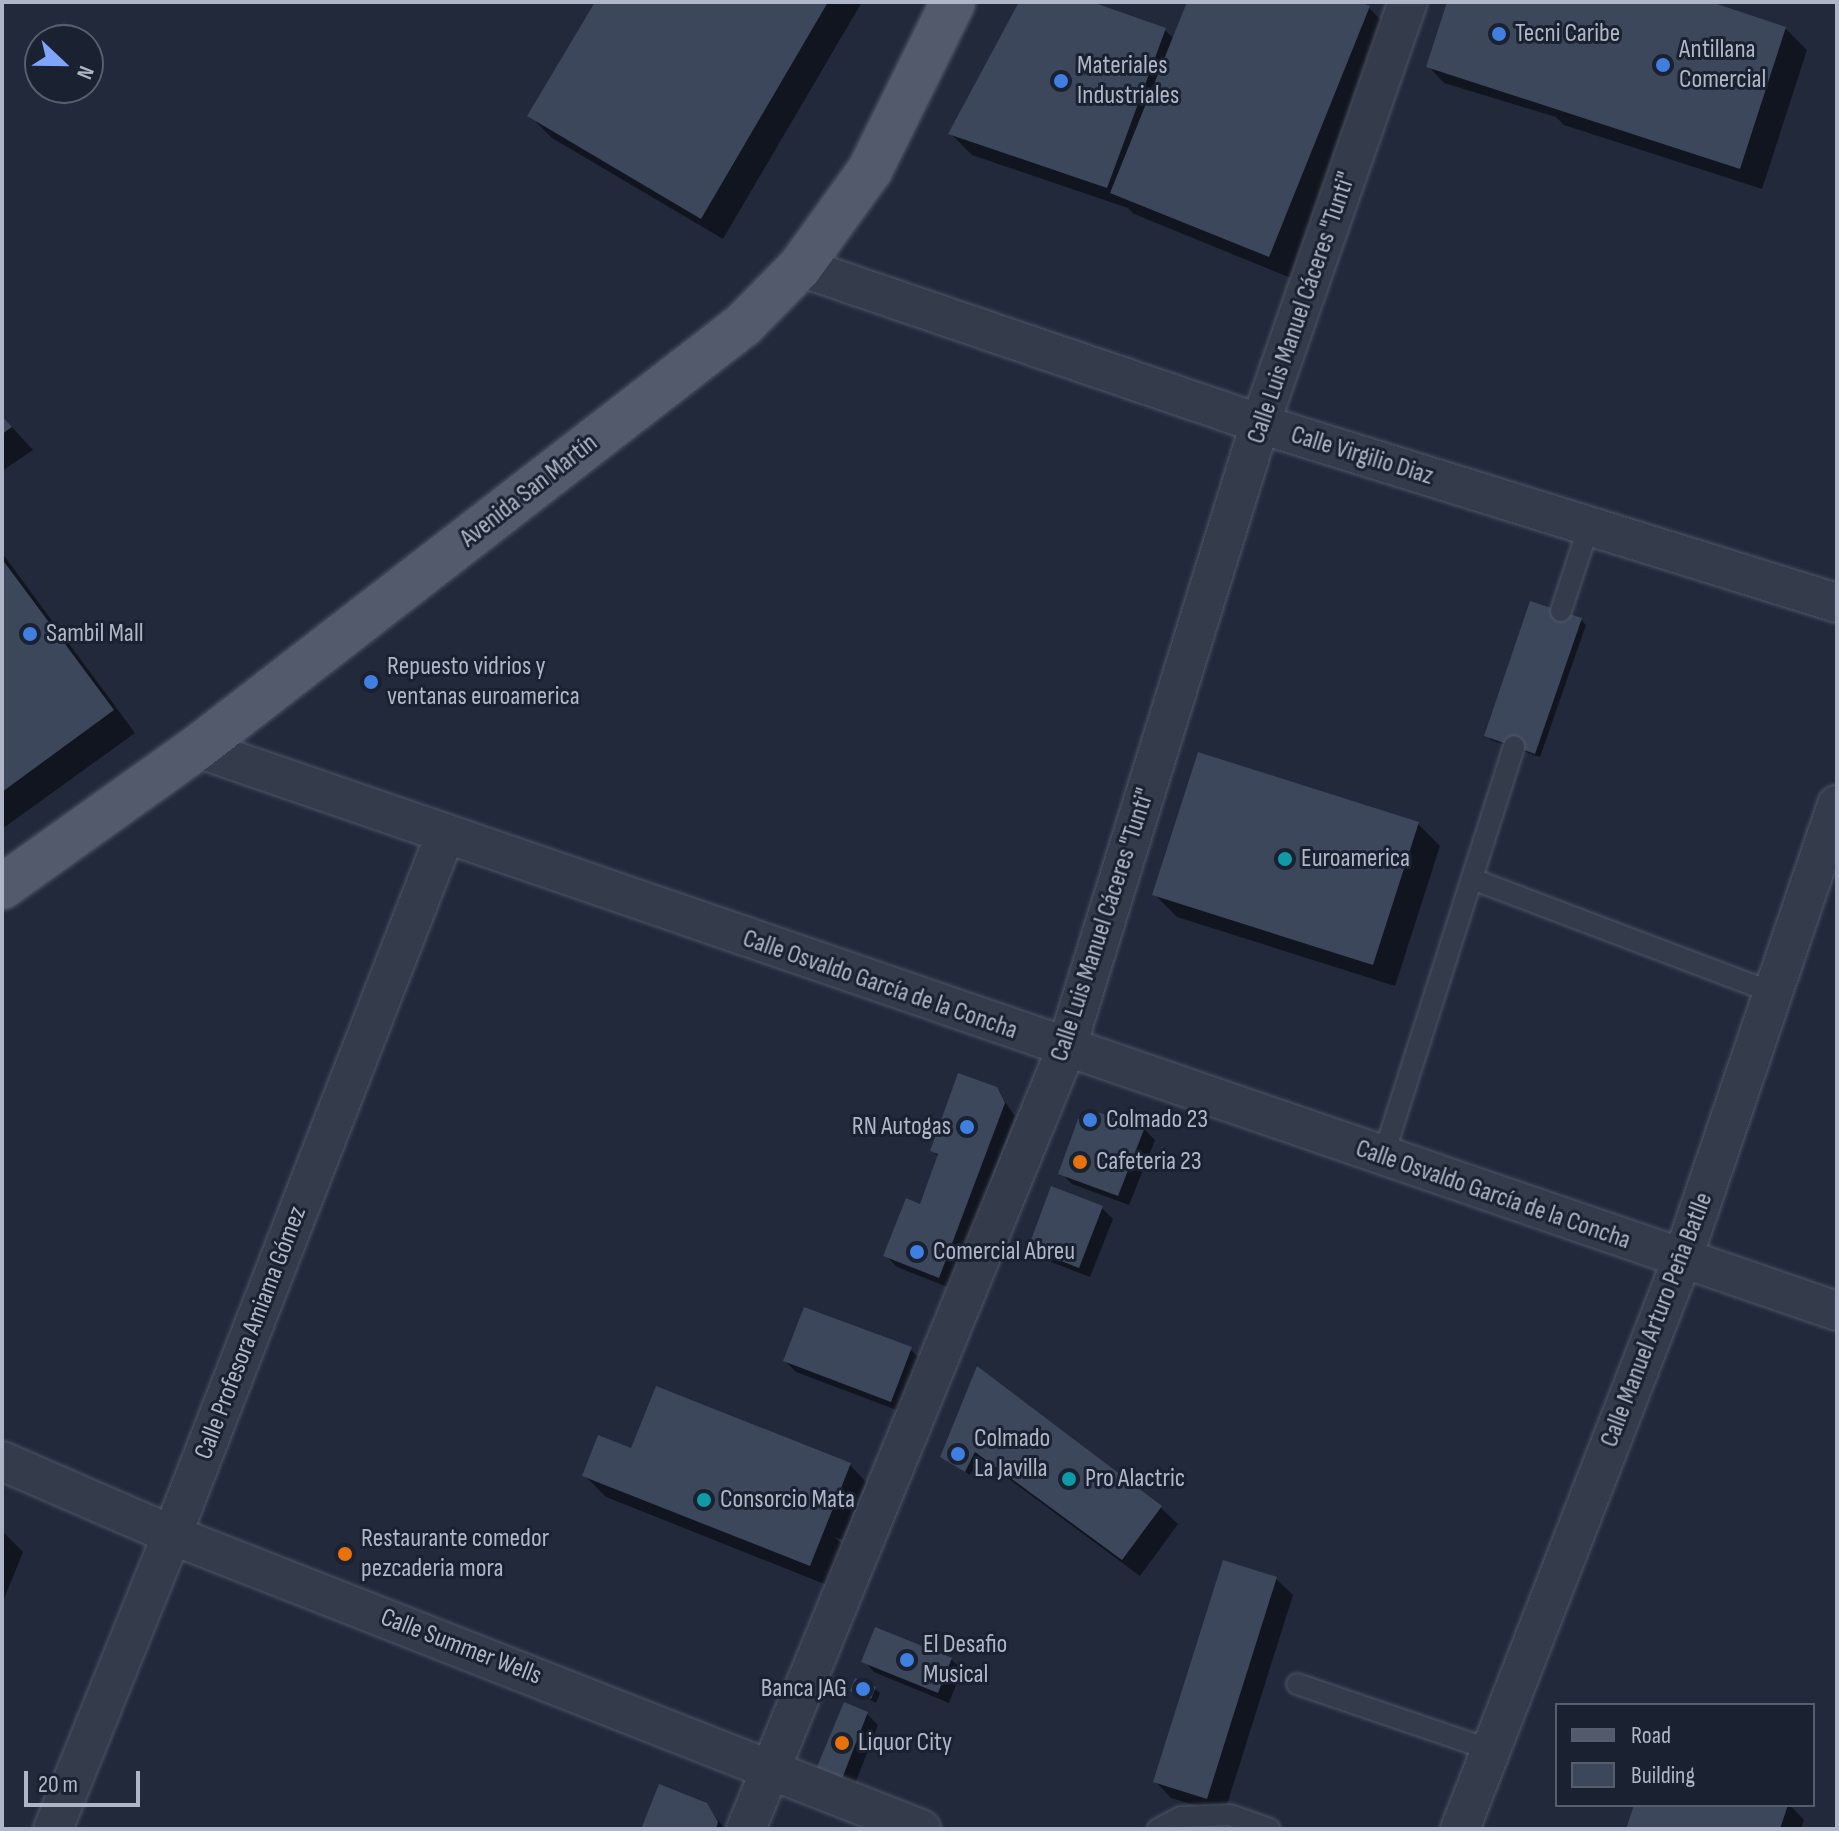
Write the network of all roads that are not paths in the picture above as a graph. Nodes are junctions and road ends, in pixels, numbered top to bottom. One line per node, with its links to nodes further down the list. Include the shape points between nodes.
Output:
1 (953, 2): 3 (main road, Avenida San Martín, via 870,170)
2 (1408, 2): 4 (street, Calle Luis Manuel Cáceres "Tunti")
3 (800, 267): 4 (street, Calle Virgilio Diaz); 9 (main road, Avenida San Martín, via 743,325)
4 (1260, 424): 5 (street, Calle Virgilio Diaz); 15 (street, Calle Luis Manuel Cáceres "Tunti")
5 (1589, 526): 6 (street, Calle Virgilio Diaz); 7 (lane)
6 (1837, 603)
7 (1561, 611)
8 (1514, 746): 12 (lane)
9 (197, 748): 11 (street, Calle Osvaldo García de la Concha); 13 (main road, Avenida San Martín)
10 (1837, 805): 14 (street, Calle Manuel Arturo Peña Batlle)
11 (445, 835): 15 (street, Calle Osvaldo García de la Concha); 20 (street, Calle Profesora Amiama Gómez)
12 (1472, 879): 14 (lane); 16 (lane)
13 (2, 887)
14 (1773, 993): 17 (street, Calle Manuel Arturo Peña Batlle)
15 (1066, 1049): 16 (street, Calle Osvaldo García de la Concha); 23 (street, Calle Luis Manuel Cáceres "Tunti")
16 (1383, 1157): 17 (street, Calle Osvaldo García de la Concha)
17 (1682, 1260): 18 (street, Calle Osvaldo García de la Concha); 22 (street, Calle Manuel Arturo Peña Batlle)
18 (1837, 1311)
19 (2, 1461): 20 (street, Calle Summer Wells)
20 (172, 1535): 23 (street, Calle Summer Wells); 24 (street, Calle Profesora Amiama Gómez)
21 (1297, 1684): 22 (lane)
22 (1491, 1750): 29 (street, Calle Manuel Arturo Peña Batlle)
23 (770, 1767): 25 (street, Calle Luis Manuel Cáceres "Tunti"); 26 (street, Calle Summer Wells)
24 (53, 1829)
25 (746, 1829)
26 (921, 1829)
27 (1158, 1829): 28 (lane, via 1181,1817 1230,1815)
28 (1270, 1829)
29 (1460, 1829)

